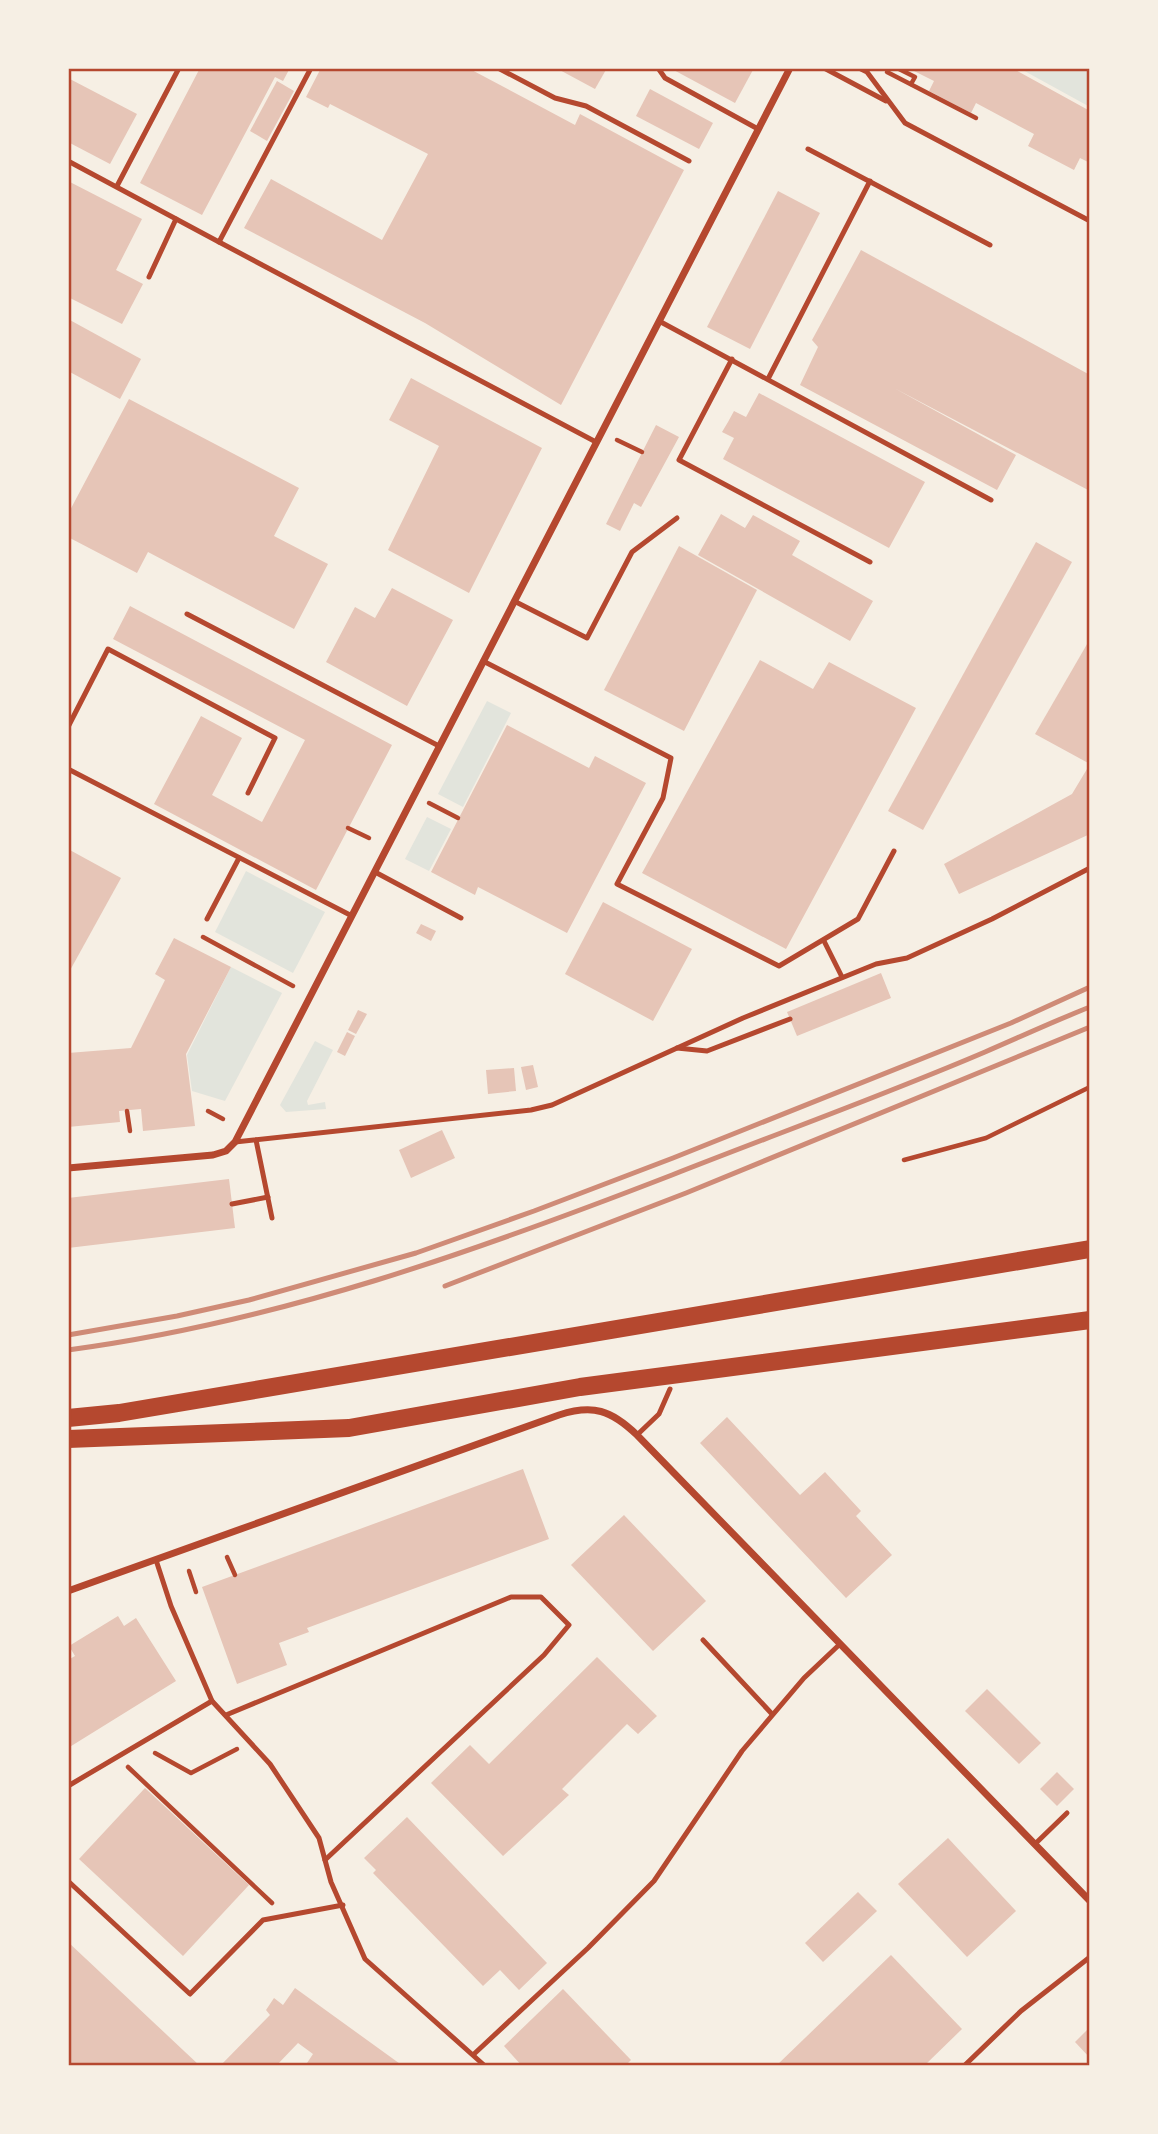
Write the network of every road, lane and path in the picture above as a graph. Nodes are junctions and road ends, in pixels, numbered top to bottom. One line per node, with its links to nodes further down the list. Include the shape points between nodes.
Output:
1 (179, 68): 18 (lane)
2 (311, 68): 21 (lane)
3 (498, 68): 16 (lane, via 555,98 586,106)
4 (658, 68): 13 (lane, via 665,78)
5 (790, 68): 13 (street)
6 (824, 68): 11 (lane)
7 (859, 68): 11 (lane)
8 (880, 68): 10 (path)
9 (897, 68): 10 (path, via 915,77)
10 (911, 84): 12 (path)
11 (889, 102): 20 (lane, via 905,123)
12 (976, 118)
13 (758, 129): 24 (street)
14 (808, 149): 17 (lane)
15 (68, 161): 18 (lane)
16 (689, 161)
17 (870, 181): 22 (lane); 26 (lane)
18 (117, 186): 19 (lane)
19 (176, 219): 21 (lane); 23 (lane)
20 (1090, 221)
21 (219, 243): 28 (lane)
22 (990, 245)
23 (149, 277)
24 (659, 321): 25 (lane); 28 (street)
25 (732, 359): 26 (lane); 32 (lane, via 679,460)
26 (768, 379): 30 (lane)
27 (617, 440): 29 (path)
28 (596, 442): 33 (street)
29 (642, 453)
30 (991, 500)
31 (677, 518): 33 (lane, via 632,552 587,638)
32 (870, 562)
33 (514, 601): 35 (street)
34 (187, 614): 37 (lane)
35 (483, 661): 37 (street); 52 (lane, via 671,758 663,797 617,884 779,966)
36 (68, 727): 39 (lane, via 108,649 275,738)
37 (439, 746): 47 (street)
38 (68, 769): 45 (lane)
39 (247, 793)
40 (429, 803): 41 (path)
41 (458, 818)
42 (348, 828): 43 (path)
43 (369, 838)
44 (894, 851): 52 (lane, via 858,919)
45 (239, 858): 48 (lane); 50 (lane)
46 (1090, 868): 53 (lane, via 907,958)
47 (375, 873): 48 (street); 49 (lane)
48 (352, 916): 63 (street)
49 (461, 918)
50 (207, 919)
51 (203, 937): 54 (path)
52 (824, 941): 53 (lane)
53 (842, 978): 56 (lane)
54 (293, 986)
55 (790, 1019): 56 (lane, via 707,1051)
56 (677, 1048): 62 (lane, via 531,1110)
57 (1090, 1087): 64 (path, via 986,1138)
58 (127, 1111): 61 (path)
59 (208, 1111): 60 (path)
60 (223, 1119)
61 (130, 1131)
62 (256, 1140): 63 (lane); 66 (lane)
63 (235, 1142): 65 (street, via 213,1155)
64 (904, 1160)
65 (68, 1168)
66 (268, 1197): 67 (lane); 68 (lane)
67 (232, 1204)
68 (272, 1218)
69 (1090, 1249): 72 (main road)
70 (1090, 1320): 74 (main road, via 580,1387 349,1428)
71 (670, 1389): 73 (lane, via 659,1414)
72 (68, 1418)
73 (638, 1435): 76 (street, via 610,1414 589,1408 559,1415); 82 (street)
74 (68, 1439)
75 (227, 1557): 78 (path)
76 (156, 1560): 79 (street); 83 (lane)
77 (189, 1571): 80 (path)
78 (235, 1575)
79 (68, 1591)
80 (196, 1592)
81 (704, 1640): 84 (lane)
82 (840, 1644): 84 (lane); 91 (street)
83 (212, 1701): 85 (lane); 87 (lane)
84 (772, 1714): 98 (lane, via 654,1881)
85 (226, 1715): 86 (lane); 92 (lane, via 511,1598 541,1597 569,1625 544,1655)
86 (250, 1742): 87 (path, via 191,1773); 92 (lane, via 319,1838)
87 (139, 1744): 88 (lane)
88 (117, 1757): 89 (lane); 96 (path)
89 (68, 1786)
90 (1067, 1813): 91 (lane)
91 (1035, 1844): 94 (street)
92 (325, 1860): 95 (lane)
93 (68, 1881): 96 (lane, via 190,1994 264,1920)
94 (1090, 1901)
95 (343, 1905): 96 (lane); 98 (lane, via 365,1959)
96 (286, 1916)
97 (1090, 1956): 100 (lane, via 1021,2011)
98 (474, 2054): 99 (lane)
99 (485, 2066)
100 (964, 2066)

